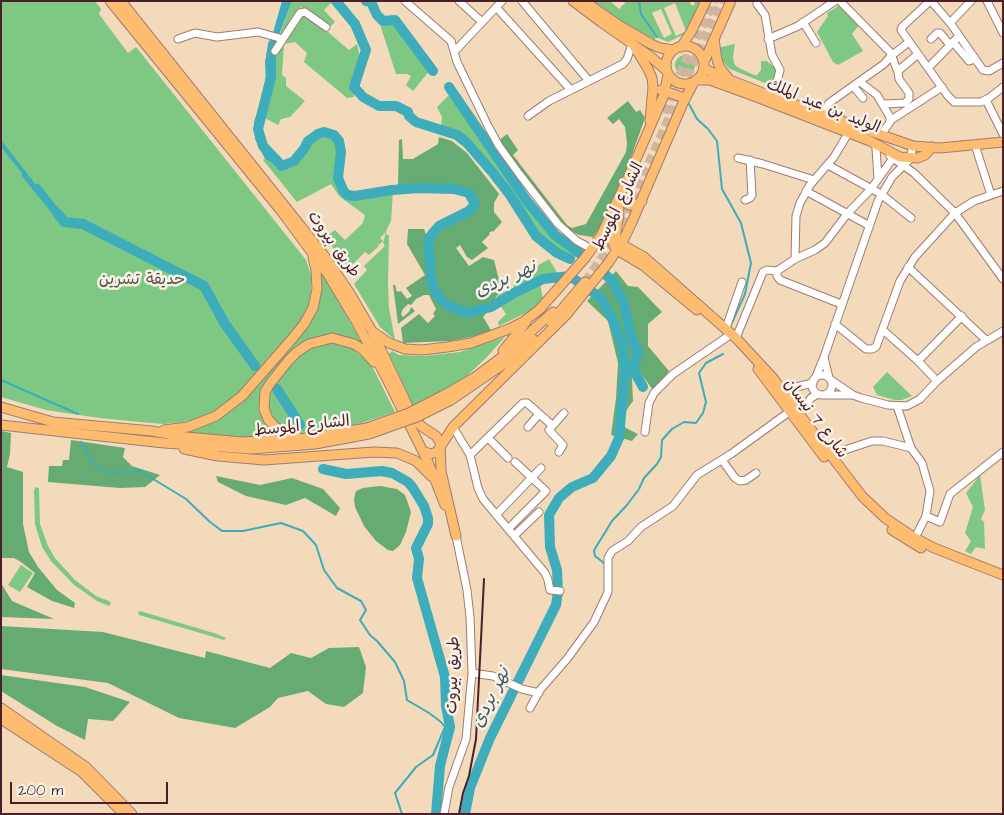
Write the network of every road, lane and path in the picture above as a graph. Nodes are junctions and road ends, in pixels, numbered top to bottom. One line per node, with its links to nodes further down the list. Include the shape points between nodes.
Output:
1 (110, 1): 93 (main road, طريق بيروت)
2 (121, 1): 104 (main road, طريق بيروت, via 323,254)
3 (404, 1): 35 (street, via 448,39)
4 (459, 1): 18 (street)
5 (502, 1): 17 (street)
6 (522, 1): 45 (street)
7 (573, 1): 30 (main road)
8 (584, 1): 33 (main road, via 651,44 660,48)
9 (706, 1): 33 (main road, via 690,32)
10 (730, 1): 26 (main road)
11 (835, 1): 19 (street)
12 (840, 1): 37 (street, via 888,49)
13 (930, 1): 20 (street); 29 (street, via 901,28)
14 (971, 1): 20 (street)
15 (988, 1): 22 (street)
16 (757, 4): 27 (street, via 765,15)
17 (496, 7): 18 (street); 51 (street)
18 (482, 22): 35 (street)
19 (803, 22): 27 (street); 31 (street)
20 (950, 23): 23 (street)
21 (326, 27): 25 (street, via 303,12)
22 (1003, 33)
23 (959, 36): 32 (street); 38 (street)
24 (178, 39): 25 (street, via 196,33 217,37 258,32)
25 (283, 39): 34 (street)
26 (714, 39): 40 (main road); 44 (main road, via 716,60)
27 (768, 39): 53 (street, via 780,70)
28 (931, 39): 32 (street, via 940,33)
29 (909, 42): 36 (street); 37 (street)
30 (632, 44): 43 (main road); 45 (street, via 624,63); 50 (main road, via 648,69)
31 (816, 44)
32 (952, 46): 38 (street, via 969,61); 41 (street)
33 (677, 48): 40 (main road, via 689,47 697,51); 43 (main road, via 666,61)
34 (275, 51)
35 (455, 51): 92 (street, via 457,62 488,126 506,156 558,224)
36 (918, 54): 41 (street); 42 (street)
37 (891, 56): 42 (street); 47 (street)
38 (975, 59): 39 (street, via 985,71)
39 (1003, 63)
40 (704, 65): 44 (main road, الوليد بن عبد الملك); 46 (main road)
41 (928, 68): 48 (street)
42 (898, 71): 57 (street, via 909,99 903,103)
43 (667, 72): 46 (main road, via 673,81 681,84); 52 (main road, الشارع الموسط)
44 (729, 79): 53 (main road, الوليد بن عبد الملك)
45 (589, 81): 51 (street)
46 (696, 81): 54 (main road, الشارع الموسط); 62 (main road, الوليد بن عبد الملك, via 714,82)
47 (857, 84): 55 (street); 57 (street, via 878,95); 58 (street, via 827,105)
48 (942, 86): 56 (street, via 954,102); 60 (street)
49 (1003, 87): 56 (street)
50 (653, 88): 52 (main road); 61 (main road)
51 (571, 90): 59 (street)
52 (665, 91): 54 (main road); 61 (main road, الشارع الموسط)
53 (773, 97): 58 (main road, الوليد بن عبد الملك)
54 (686, 98): 85 (main road, الشارع الموسط)
55 (863, 98)
56 (986, 100): 63 (street)
57 (884, 104): 60 (street)
58 (822, 114): 64 (main road, الوليد بن عبد الملك)
59 (528, 116)
60 (891, 120): 64 (street)
61 (649, 129): 83 (main road, الشارع الموسط)
62 (849, 132): 65 (main road, الوليد بن عبد الملك); 75 (street)
63 (1003, 134)
64 (881, 135): 68 (main road, الوليد بن عبد الملك)
65 (858, 136): 70 (street); 74 (main road, الوليد بن عبد الملك)
66 (1003, 142): 67 (main road, الوليد بن عبد الملك)
67 (975, 145): 69 (main road, الوليد بن عبد الملك); 82 (street)
68 (913, 146): 69 (main road, الوليد بن عبد الملك); 74 (street)
69 (932, 147): 74 (main road, الوليد بن عبد الملك, via 925,155)
70 (876, 148): 72 (street); 77 (street)
71 (738, 158): 73 (street)
72 (893, 158): 74 (street); 77 (street)
73 (750, 160): 76 (street); 84 (street, via 752,195)
74 (907, 162): 81 (street); 86 (street)
75 (828, 165): 76 (street); 78 (street)
76 (814, 180): 79 (street)
77 (878, 180): 78 (street)
78 (872, 188): 81 (street); 87 (street)
79 (806, 191): 87 (street); 94 (street, via 796,216)
80 (1003, 191): 82 (street)
81 (881, 194): 88 (street); 89 (street)
82 (991, 195): 86 (street)
83 (619, 199): 85 (main road, via 628,205); 90 (main road, الشارع الموسط); 91 (main road)
84 (744, 200)
85 (642, 201): 91 (main road, الشارع الموسط)
86 (955, 213): 95 (street); 97 (street)
87 (847, 214): 89 (street); 94 (street, via 822,246)
88 (911, 218)
89 (868, 225): 99 (street)
90 (601, 236): 91 (main road, شارع 7 نيسان); 92 (main road, الشارع الموسط)
91 (618, 245): 106 (main road, شارع 7 نيسان, via 649,261); 108 (main road, الشارع الموسط, via 567,314)
92 (592, 249): 100 (main road, الشارع الموسط, via 546,304)
93 (311, 250): 112 (main road, طريق بيروت, via 356,321); 129 (main road, via 317,289 313,308 292,339 242,396 216,416 188,427)
94 (795, 260): 96 (street)
95 (908, 267): 101 (street); 103 (street)
96 (777, 271): 99 (street, via 780,280); 106 (street, via 763,272)
97 (1003, 279)
98 (742, 282): 106 (street)
99 (841, 304): 102 (street)
100 (531, 316): 104 (main road, الشارع الموسط, via 509,329 471,343 434,349 399,348); 111 (main road)
101 (962, 316): 107 (street); 110 (street)
102 (834, 324): 103 (street, via 868,349 878,345); 109 (street)
103 (883, 330): 110 (street)
104 (372, 331): 135 (main road, طريق بيروت, via 412,415 439,439)
105 (1003, 331): 107 (street)
106 (730, 334): 116 (main road, شارع 7 نيسان, via 762,365); 131 (street, via 673,374 654,393 649,403)
107 (986, 340): 115 (street)
108 (529, 347): 111 (main road, الشارع الموسط, via 583,281 541,324); 119 (main road, الشارع الموسط); 127 (main road, الشارع الموسط)
109 (824, 357): 113 (street); 114 (street)
110 (918, 361): 115 (street)
111 (494, 363): 119 (main road, الشارع الموسط)
112 (386, 377): 133 (main road, via 362,349 344,340 324,339 297,352 273,378 265,392 264,408 275,427); 137 (main road, طريق بيروت)
113 (830, 379): 114 (street, via 822,375); 117 (street, via 831,389); 118 (street)
114 (814, 381): 116 (street); 117 (street, via 814,389)
115 (937, 381): 120 (street, via 916,402)
116 (780, 393): 124 (main road, شارع 7 نيسان)
117 (821, 394): 118 (street); 124 (street, via 811,398)
118 (852, 395): 120 (street)
119 (449, 397): 130 (main road, الشارع الموسط, bridge, via 417,417)
120 (897, 406): 136 (street)
121 (1, 407): 129 (main road, الشارع الموسط, via 53,422)
122 (564, 413): 126 (street)
123 (539, 414): 126 (street); 128 (street); 132 (street, via 523,403)
124 (795, 415): 143 (street); 155 (main road, شارع 7 نيسان, via 869,504); 157 (main road, شارع 7 نيسان, via 858,499 889,529 932,554)
125 (1, 425): 134 (main road, الشارع الموسط)
126 (552, 425): 139 (street, via 550,432 563,445)
127 (453, 427): 135 (main road, الشارع الموسط); 141 (street)
128 (528, 427)
129 (152, 431): 133 (main road, الشارع الموسط, via 234,441)
130 (368, 431): 133 (main road, الشارع الموسط); 134 (main road, الشارع الموسط, via 315,444 279,447)
131 (645, 432)
132 (488, 438): 141 (street); 142 (street)
133 (302, 439)
134 (164, 443): 148 (main road, via 193,451 264,460 397,453 416,461)
135 (441, 445): 137 (main road, via 434,454); 153 (main road, طريق بيروت, via 441,472)
136 (911, 448): 138 (street, via 872,441); 151 (street, via 922,463 930,491)
137 (423, 451): 148 (main road, طريق بيروت)
138 (842, 451)
139 (559, 452)
140 (1003, 452): 151 (street, via 950,494 940,522)
141 (470, 455): 150 (street, via 481,494)
142 (508, 458)
143 (722, 460): 146 (street, via 740,481); 160 (street, via 697,475 673,506 609,554 608,592 594,622)
144 (516, 462): 147 (street)
145 (540, 468): 147 (street)
146 (756, 474)
147 (532, 477): 150 (street); 152 (street, via 546,491)
148 (436, 481): 153 (main road, طريق بيروت)
149 (539, 512): 154 (street)
150 (496, 514): 152 (street)
151 (926, 516): 155 (street)
152 (508, 529): 154 (street)
153 (456, 536): 159 (street, طريق بيروت, via 467,590)
154 (514, 536): 158 (street, via 545,573 550,590)
155 (915, 538): 156 (main road, شارع 7 نيسان)
156 (1003, 575)
157 (1003, 581)
158 (560, 591)
159 (472, 673): 160 (street, via 493,676); 166 (street, طريق بيروت, via 466,740 449,787)
160 (538, 693): 162 (street)
161 (1, 708): 165 (main road, via 86,766)
162 (530, 708)
163 (1, 719): 164 (main road, via 82,772)
164 (124, 814)
165 (132, 814)
166 (444, 814)

